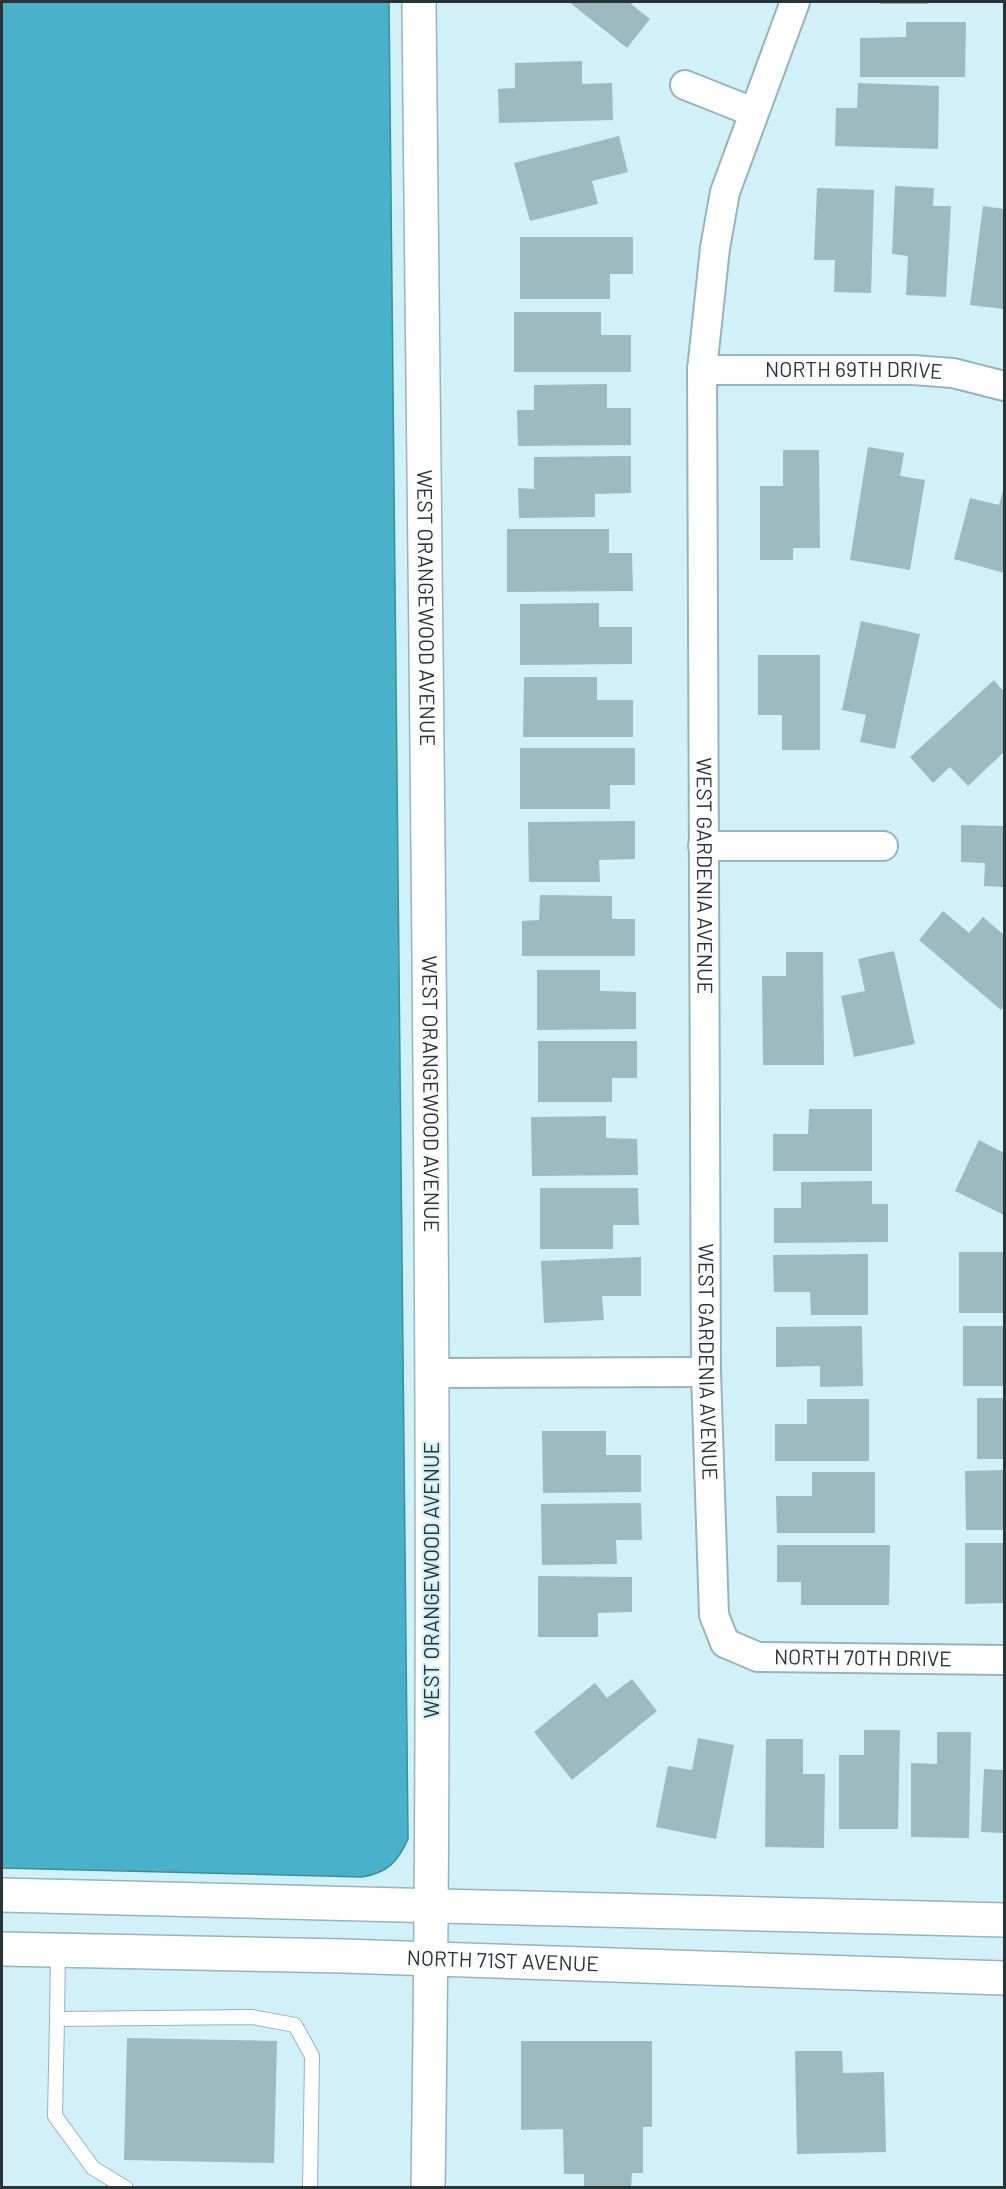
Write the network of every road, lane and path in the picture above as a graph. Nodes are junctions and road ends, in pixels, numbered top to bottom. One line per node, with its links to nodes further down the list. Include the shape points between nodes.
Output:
1 (419, 2): 10 (street, WEST ORANGEWOOD AVENUE)
2 (795, 2): 4 (street, WEST GARDENIA AVENUE)
3 (685, 85): 4 (street)
4 (753, 112): 5 (street, WEST GARDENIA AVENUE, via 725,192)
5 (702, 370): 6 (street, NORTH 69TH DRIVE, via 913,370 953,373); 7 (street, WEST GARDENIA AVENUE)
6 (1005, 386)
7 (703, 846): 8 (street); 9 (street, WEST GARDENIA AVENUE)
8 (883, 846)
9 (706, 1372): 10 (street); 11 (street, WEST GARDENIA AVENUE, via 714,1615)
10 (433, 1373): 14 (street, WEST ORANGEWOOD AVENUE)
11 (725, 1643): 12 (street, NORTH 70TH DRIVE, via 758,1657)
12 (1005, 1660)
13 (2, 1895): 14 (street)
14 (432, 1906): 15 (street); 18 (street, WEST ORANGEWOOD AVENUE)
15 (1005, 1920)
16 (2, 1949): 17 (street, NORTH 71ST AVENUE)
17 (58, 1950): 18 (street, NORTH 71ST AVENUE); 20 (lane)
18 (431, 1959): 19 (street, NORTH 71ST AVENUE); 23 (street, WEST ORANGEWOOD AVENUE)
19 (1005, 1978)
20 (57, 2019): 21 (lane, via 56,2116 93,2168); 22 (lane, via 252,2017 295,2025 312,2056)
21 (126, 2187)
22 (310, 2187)
23 (428, 2187)

